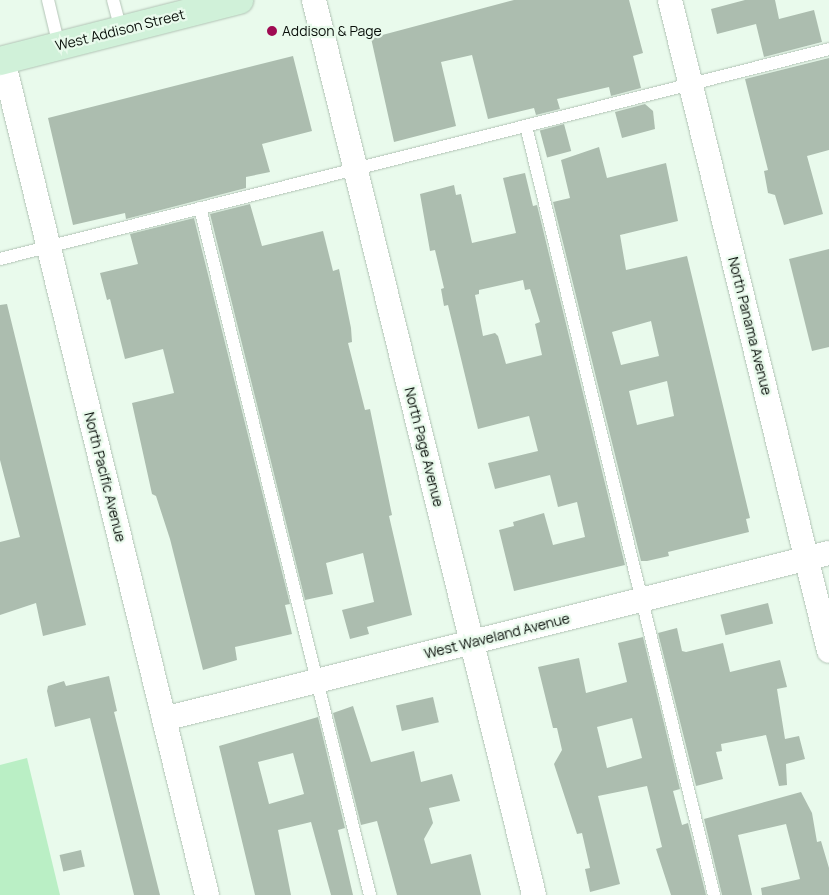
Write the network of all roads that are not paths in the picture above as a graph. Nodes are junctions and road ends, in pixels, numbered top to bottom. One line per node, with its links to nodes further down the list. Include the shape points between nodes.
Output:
1 (48, 0): 7 (lane)
2 (113, 0): 6 (lane)
3 (239, 0): 6 (street, West Addison Street)
4 (314, 0): 12 (street, North Page Avenue)
5 (670, 0): 10 (street, North Panama Avenue)
6 (121, 30): 7 (street, West Addison Street)
7 (59, 46): 9 (street, West Addison Street)
8 (829, 50): 10 (lane)
9 (1, 60): 14 (street, North Pacific Avenue)
10 (691, 84): 11 (lane); 17 (street, North Panama Avenue)
11 (526, 126): 12 (lane); 18 (lane)
12 (356, 169): 13 (lane); 19 (street, North Page Avenue)
13 (200, 208): 14 (lane); 21 (lane)
14 (48, 246): 15 (lane); 22 (street, North Pacific Avenue)
15 (0, 259)
16 (829, 552): 17 (street, West Waveland Avenue)
17 (806, 558): 18 (street, West Waveland Avenue); 20 (street, North Panama Avenue)
18 (644, 599): 19 (street, West Waveland Avenue); 26 (lane)
19 (472, 642): 21 (street, West Waveland Avenue); 25 (street, North Page Avenue)
20 (829, 651)
21 (318, 681): 22 (street, West Waveland Avenue); 24 (lane)
22 (164, 719): 23 (street, North Pacific Avenue)
23 (207, 895)
24 (370, 895)
25 (534, 895)
26 (714, 895)

